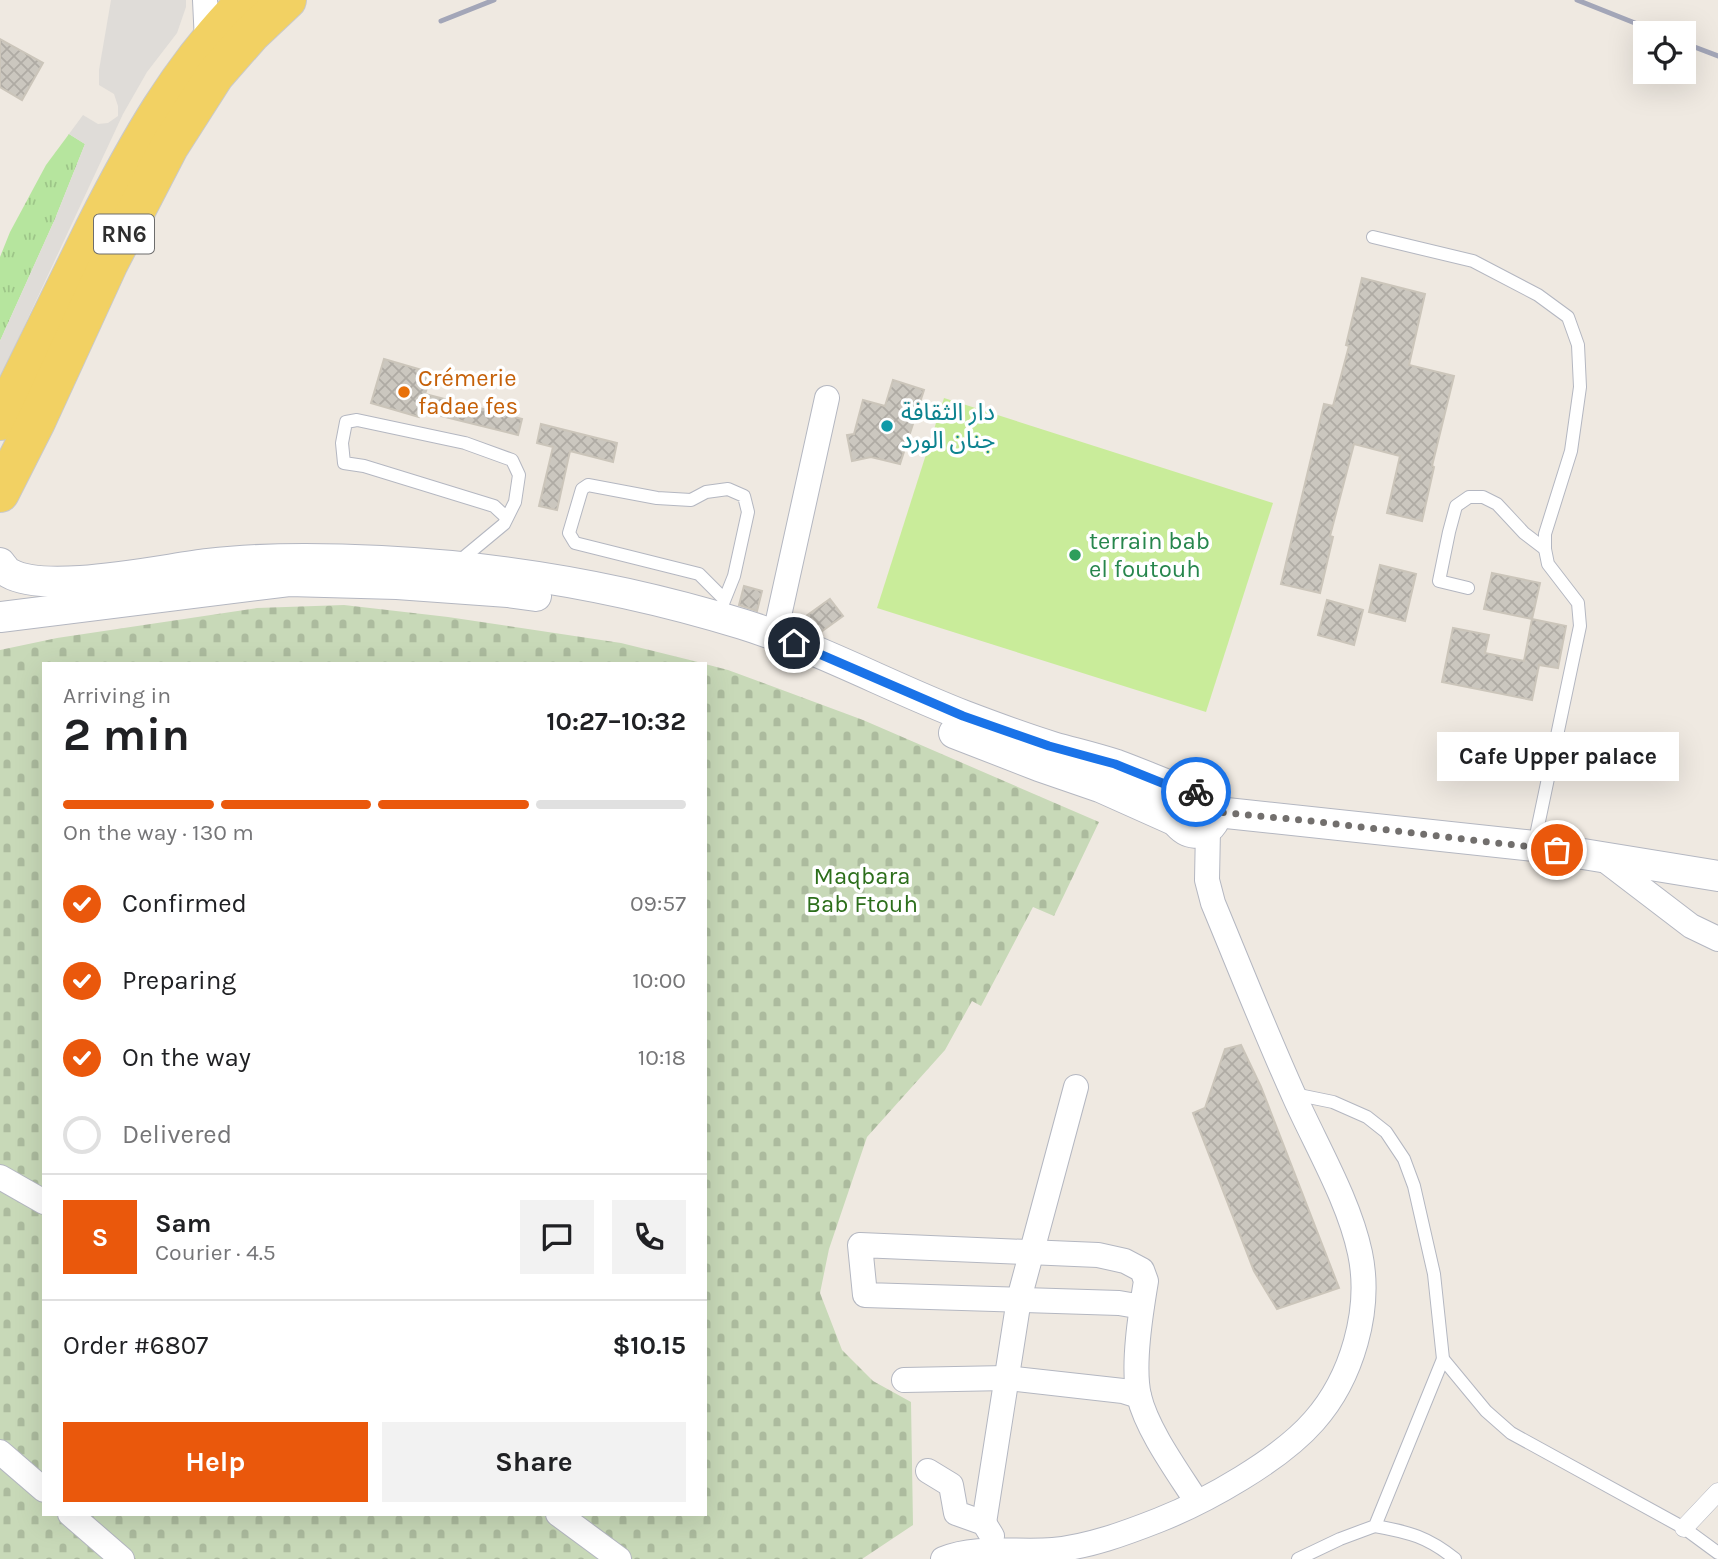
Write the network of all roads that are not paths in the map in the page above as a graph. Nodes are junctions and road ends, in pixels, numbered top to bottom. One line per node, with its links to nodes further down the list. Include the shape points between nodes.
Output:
1 (205, 0): 4 (street)
2 (247, 0): 4 (main road, RN6)
3 (287, 0): 8 (main road, RN6, via 215,75 169,147)
4 (206, 42): 7 (main road, RN6, via 128,162)
5 (1373, 237): 10 (lane, via 1473,261 1538,295 1568,317 1578,345 1580,387 1571,451 1545,534)
6 (827, 398): 17 (street)
7 (0, 421)
8 (0, 493)
9 (507, 518): 9 (lane, via 519,475 512,460 465,443 356,420 346,422 344,463 494,506); 12 (lane)
10 (1545, 549): 14 (lane, via 1497,504 1469,497 1456,506 1439,581); 19 (lane, via 1548,564 1578,603 1580,626)
11 (0, 563): 12 (street, via 10,573 34,580 64,581 269,559)
12 (453, 566): 13 (street)
13 (509, 582): 15 (street, via 289,581); 16 (street, via 638,616)
14 (1468, 588)
15 (0, 617)
16 (718, 617): 16 (lane, via 699,574 575,543 569,533 582,489 588,485 691,500 728,489 744,496 748,512 734,576); 17 (street); 18 (street, via 778,656 956,734)
17 (775, 634): 18 (street, via 963,716 1115,764 1187,793 1175,804)
18 (1196, 823): 19 (street); 24 (street, via 1213,903)
19 (1534, 846): 20 (street)
20 (1602, 858): 21 (street); 22 (street, via 1691,926)
21 (1718, 876)
22 (1718, 939)
23 (1076, 1087): 27 (street)
24 (1293, 1094): 30 (lane, via 1333,1102 1367,1117 1386,1132 1404,1159 1434,1274); 38 (street, via 1357,1240 1363,1271 1361,1319 1337,1389 1314,1422 1273,1457)
25 (0, 1177): 26 (street)
26 (42, 1201)
27 (1031, 1252): 28 (street); 28 (street, via 860,1245 864,1295); 29 (street, via 1125,1261 1142,1270 1146,1281)
28 (1019, 1299): 29 (street); 31 (street)
29 (1142, 1307): 33 (street)
30 (1443, 1359): 42 (lane); 43 (lane, via 1486,1411 1511,1433)
31 (1007, 1378): 32 (street); 33 (street); 41 (street)
32 (904, 1380)
33 (1139, 1396): 38 (street, via 1158,1440)
34 (0, 1452): 36 (street)
35 (928, 1471): 41 (street, via 951,1485 956,1513)
36 (42, 1488)
37 (1718, 1492): 43 (street)
38 (1197, 1502): 44 (street, via 1139,1527 1068,1548)
39 (72, 1516): 46 (street)
40 (561, 1516): 47 (street)
41 (984, 1523): 44 (street)
42 (1375, 1526): 49 (lane); 50 (lane, via 1412,1533)
43 (1684, 1528): 45 (lane)
44 (1002, 1551): 48 (street)
45 (1718, 1553)
46 (122, 1559)
47 (619, 1559)
48 (943, 1559)
49 (1298, 1559)
50 (1455, 1559)

